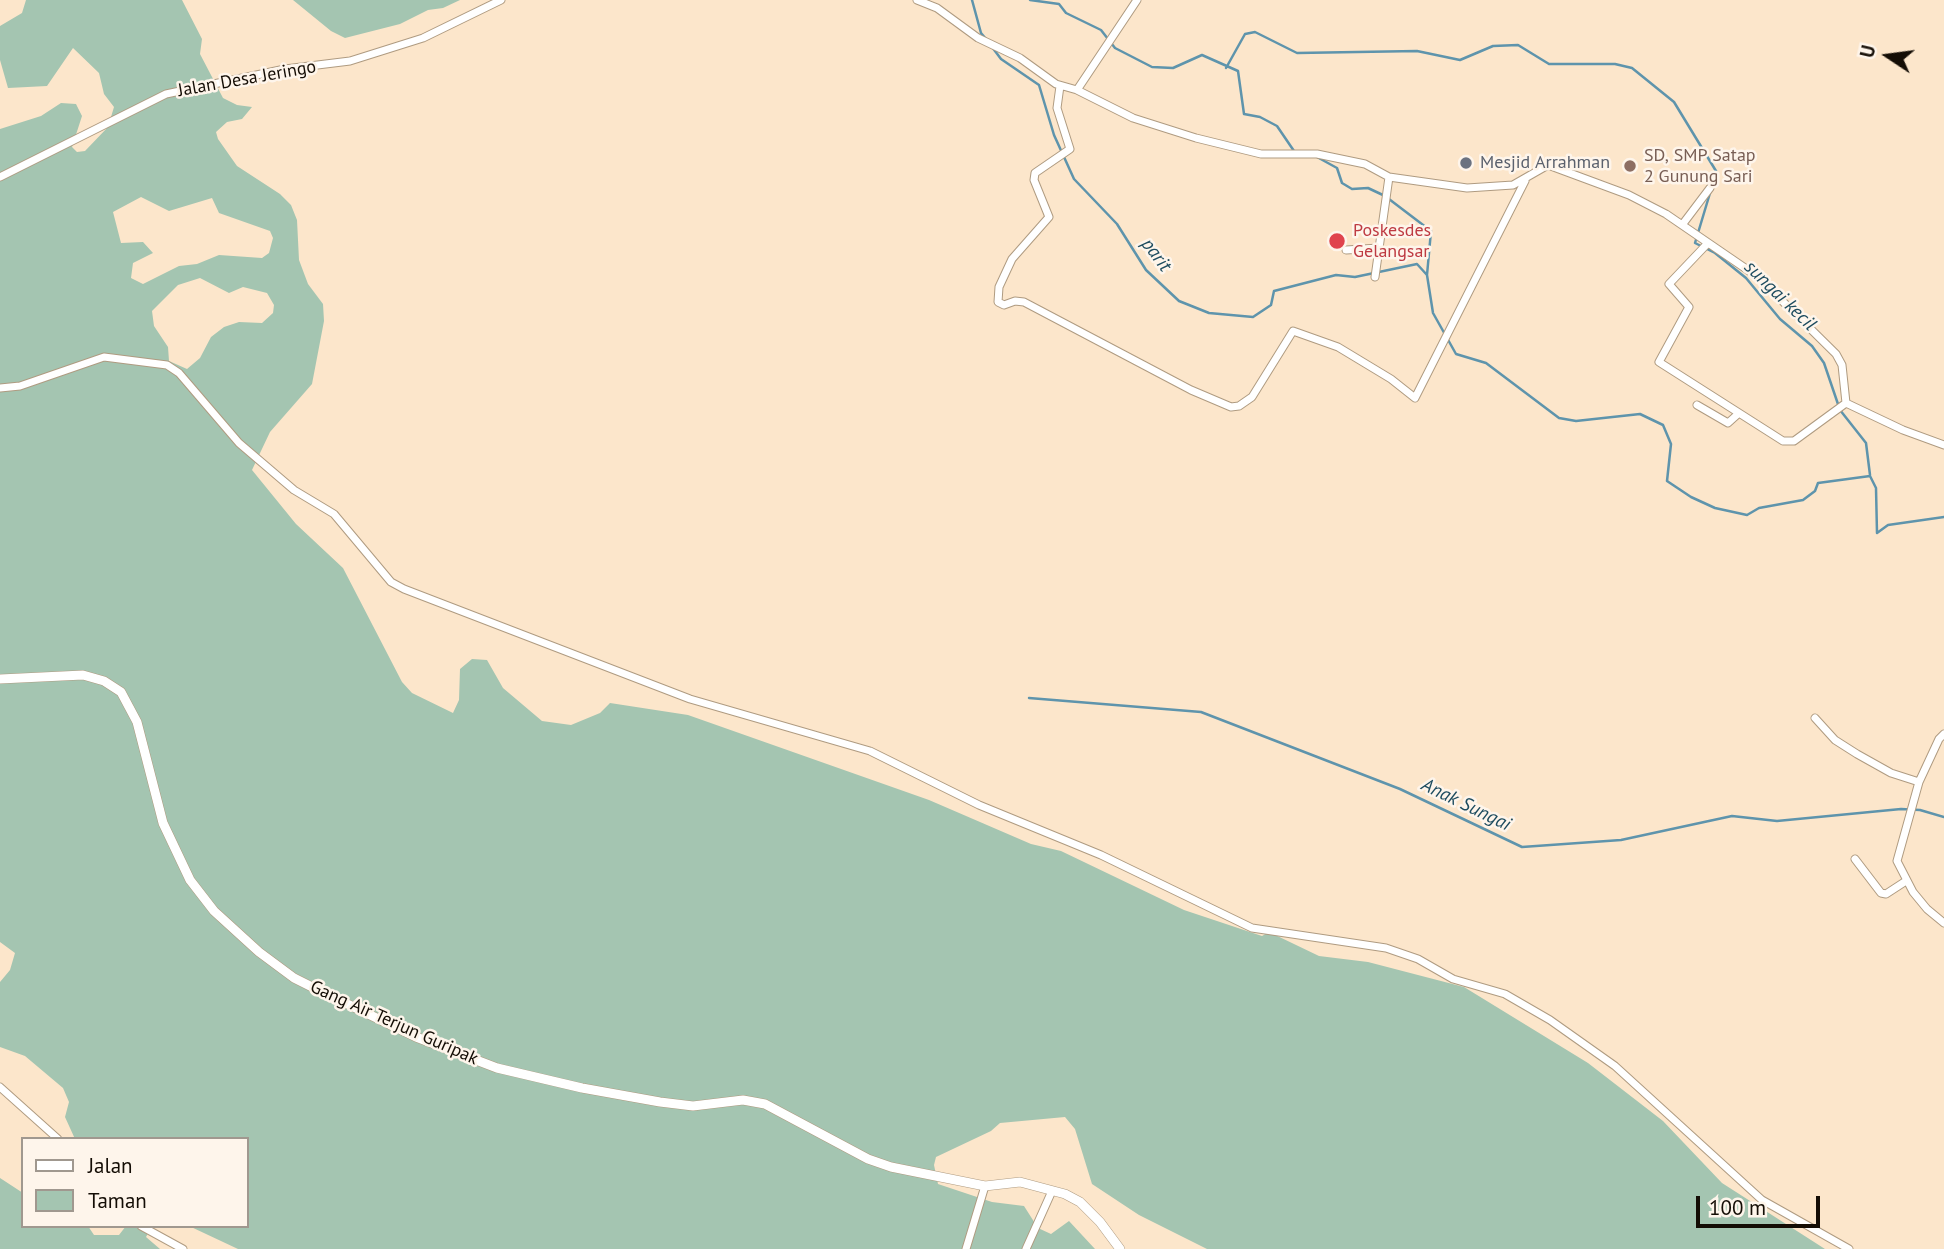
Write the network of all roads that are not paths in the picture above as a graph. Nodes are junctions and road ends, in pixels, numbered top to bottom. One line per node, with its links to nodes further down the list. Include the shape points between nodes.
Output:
1 (501, 0): 6 (street, Jalan Desa Jeringo, via 423,38 350,61 285,69 166,94)
2 (917, 0): 4 (street, via 978,38 1013,53)
3 (1137, 0): 5 (street)
4 (1060, 86): 5 (street); 8 (street, via 1057,108 1070,146 1064,156 1035,173 1049,219 1012,259 999,287 998,302 1024,302 1231,407 1252,397 1293,331 1338,346 1415,398)
5 (1077, 90): 7 (street, via 1122,114 1175,132 1261,154 1317,154 1364,164)
6 (0, 177)
7 (1389, 177): 8 (street, via 1483,189); 12 (street)
8 (1526, 180): 10 (street, via 1548,165 1629,195)
9 (1710, 188): 10 (street)
10 (1682, 225): 11 (street)
11 (1704, 245): 16 (street, via 1758,277 1836,354 1842,365); 18 (street, via 1669,284 1689,307 1659,362)
12 (1379, 248): 13 (street); 14 (street)
13 (1346, 250)
14 (1375, 277)
15 (0, 388): 36 (street, via 20,386 104,357 167,365 247,450 339,520 391,582 690,699 870,751 1252,928 1386,948 1453,979 1505,994 1615,1066 1762,1200)
16 (1846, 403): 18 (street, via 1790,442); 19 (street)
17 (1697, 405): 18 (street, via 1728,423)
18 (1738, 414)
19 (1944, 444)
20 (0, 679): 29 (street, Gang Air Terjun Guripak, via 83,675 121,692 136,722 163,823 190,880 214,911 303,983 416,1037 497,1068 660,1102 693,1106 743,1100 765,1104 876,1162)
21 (1815, 718): 23 (street, via 1835,740 1857,754)
22 (1944, 734): 23 (street)
23 (1919, 782): 25 (street, via 1897,861)
24 (1855, 859): 25 (street, via 1881,893)
25 (1906, 881): 26 (street)
26 (1944, 923)
27 (0, 1087): 28 (street)
28 (56, 1137)
29 (985, 1186): 30 (street, Gang Air Terjun Guripak, via 1014,1181); 33 (street)
30 (1052, 1191): 34 (street); 35 (street, Gang Air Terjun Guripak, via 1080,1202)
31 (145, 1228): 32 (street)
32 (183, 1249)
33 (966, 1249)
34 (1026, 1249)
35 (1120, 1249)
36 (1849, 1249)

